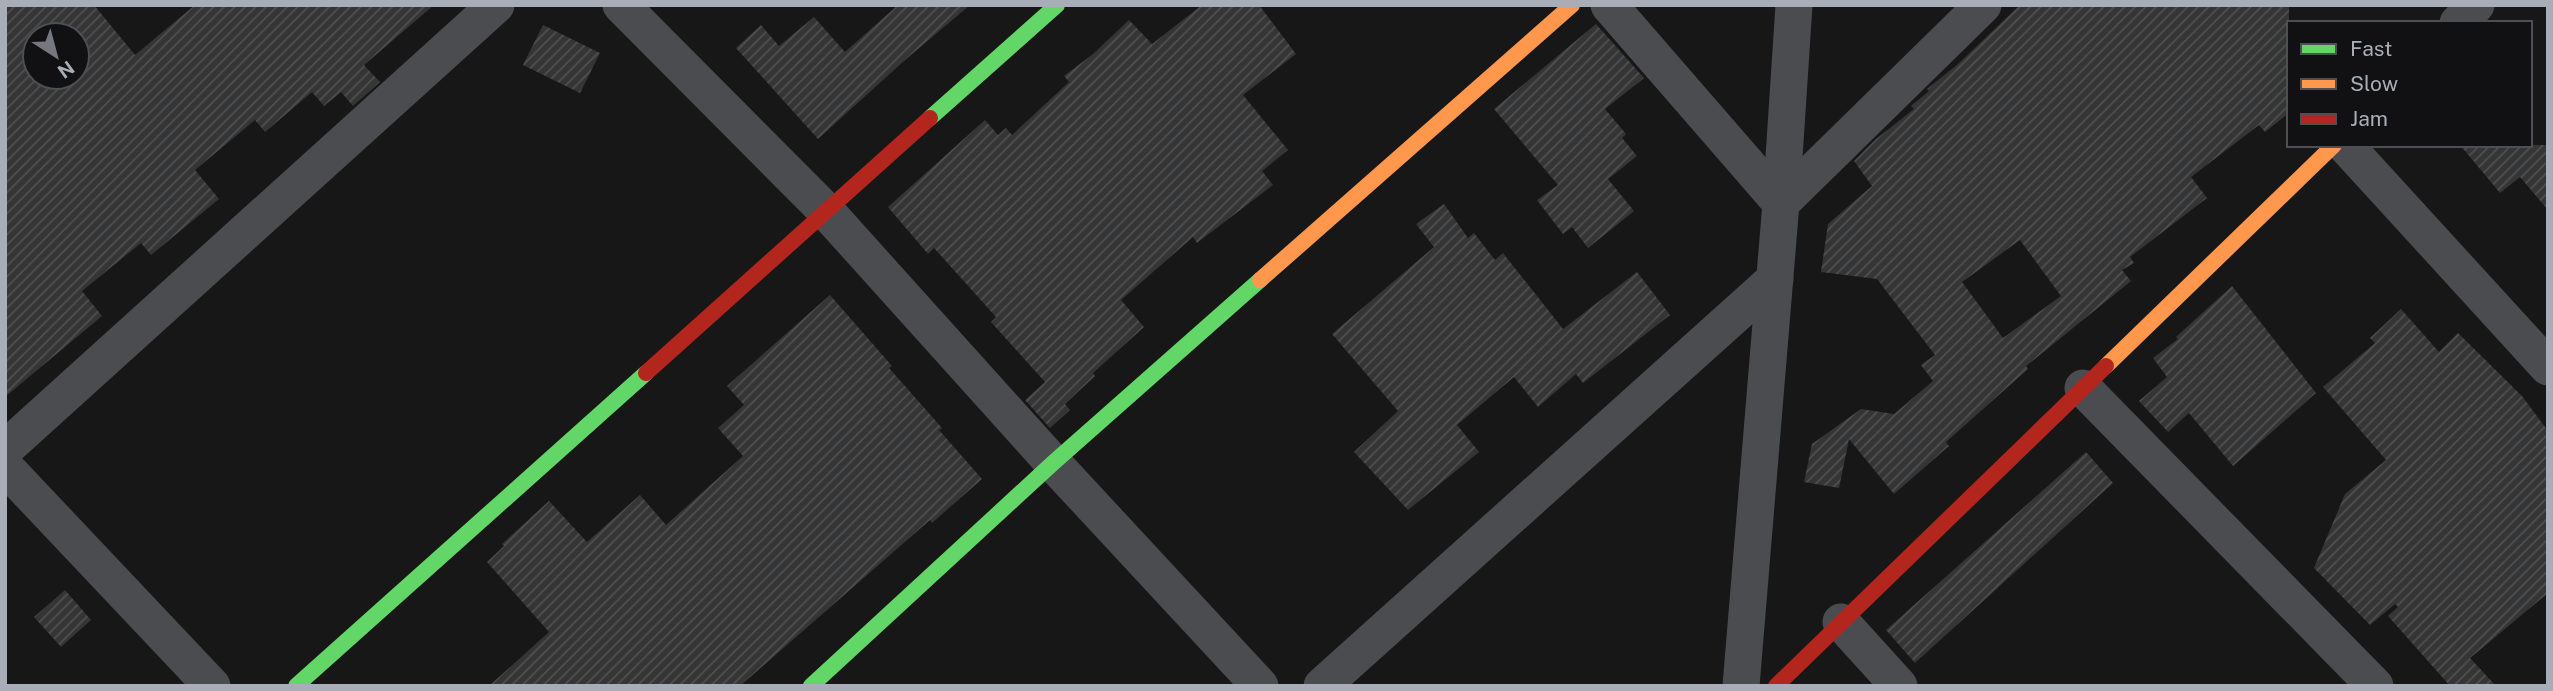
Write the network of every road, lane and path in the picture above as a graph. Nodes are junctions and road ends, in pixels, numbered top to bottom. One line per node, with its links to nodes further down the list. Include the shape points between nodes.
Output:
1 (496, 5): 15 (street)
2 (621, 5): 11 (street)
3 (1057, 5): 11 (street)
4 (1572, 5): 16 (street)
5 (1609, 5): 10 (street)
6 (1794, 5): 10 (street)
7 (1983, 5): 10 (street)
8 (2332, 147): 14 (street)
9 (2347, 147): 13 (street)
10 (1782, 203): 12 (street)
11 (827, 212): 16 (street); 20 (street)
12 (1774, 279): 23 (street); 24 (street)
13 (2548, 367)
14 (2083, 388): 18 (street); 27 (street)
15 (5, 449)
16 (1053, 463): 21 (street); 22 (street)
17 (5, 467): 19 (street)
18 (1842, 622): 25 (street); 26 (street)
19 (212, 686)
20 (296, 686)
21 (811, 686)
22 (1259, 686)
23 (1322, 686)
24 (1741, 686)
25 (1776, 686)
26 (1899, 686)
27 (2375, 686)

